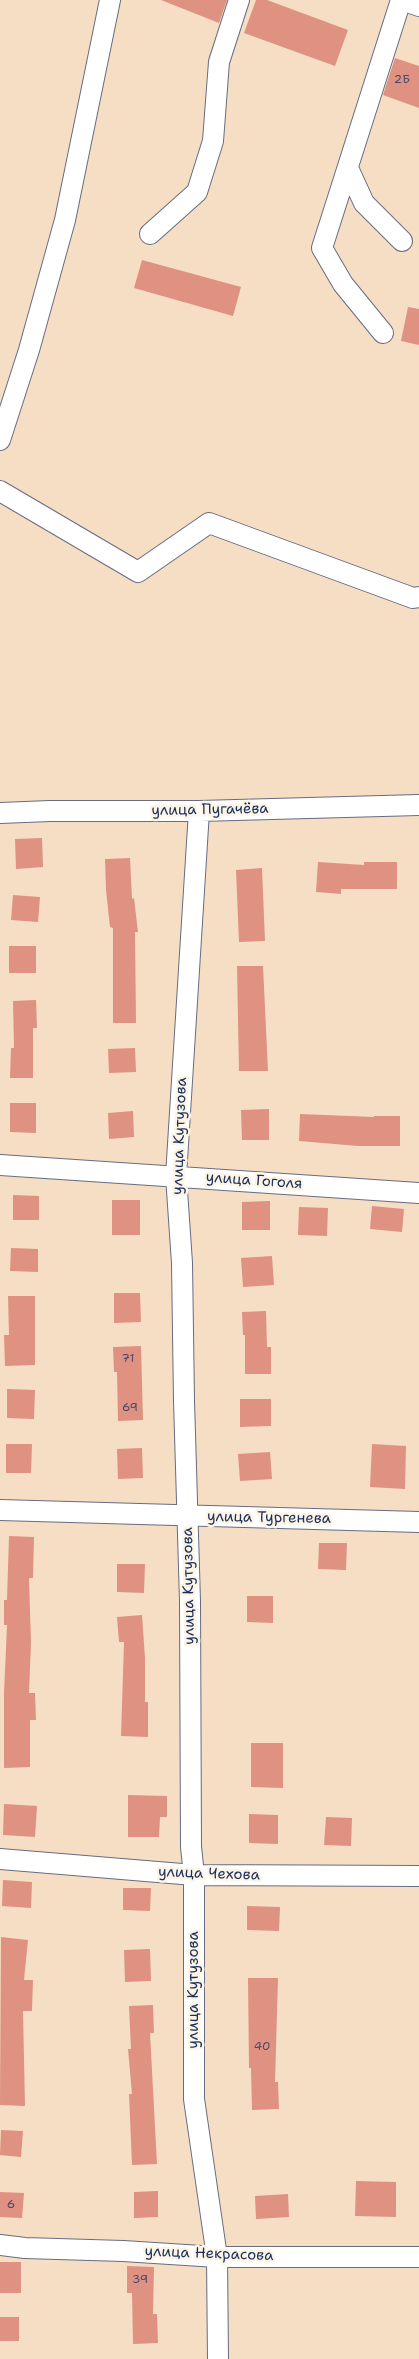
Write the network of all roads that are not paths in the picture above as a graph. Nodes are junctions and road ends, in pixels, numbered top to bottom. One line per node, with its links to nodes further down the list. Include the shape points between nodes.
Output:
1 (110, 0): 9 (street, via 65,220)
2 (239, 0): 6 (street, via 219,62 213,141 197,192)
3 (401, 0): 4 (street); 5 (street)
4 (419, 6)
5 (348, 168): 7 (street, via 364,204); 8 (street, via 322,248 343,284)
6 (150, 234)
7 (402, 241)
8 (383, 333)
9 (0, 440)
10 (0, 491): 11 (street, via 138,572 209,523 413,598)
11 (419, 597)
12 (419, 805): 13 (street, улица Пугачёва)
13 (199, 812): 14 (street, улица Пугачёва); 16 (street, улица Кутузова)
14 (0, 813)
15 (0, 1165): 16 (street, улица Гоголя)
16 (176, 1176): 17 (street, улица Гоголя); 19 (street, улица Кутузова, via 182,1263)
17 (419, 1192)
18 (0, 1510): 19 (street, улица Тургенева)
19 (188, 1517): 20 (street, улица Тургенева); 22 (street, улица Кутузова, via 191,1847)
20 (419, 1522)
21 (0, 1859): 22 (street, улица Чехова)
22 (194, 1876): 23 (street, улица Чехова); 25 (street, улица Кутузова, via 194,2099)
23 (419, 1876)
24 (0, 2245): 25 (street, улица Некрасова)
25 (217, 2257): 26 (street, улица Некрасова); 27 (street, улица Кутузова)
26 (419, 2257)
27 (218, 2359)

